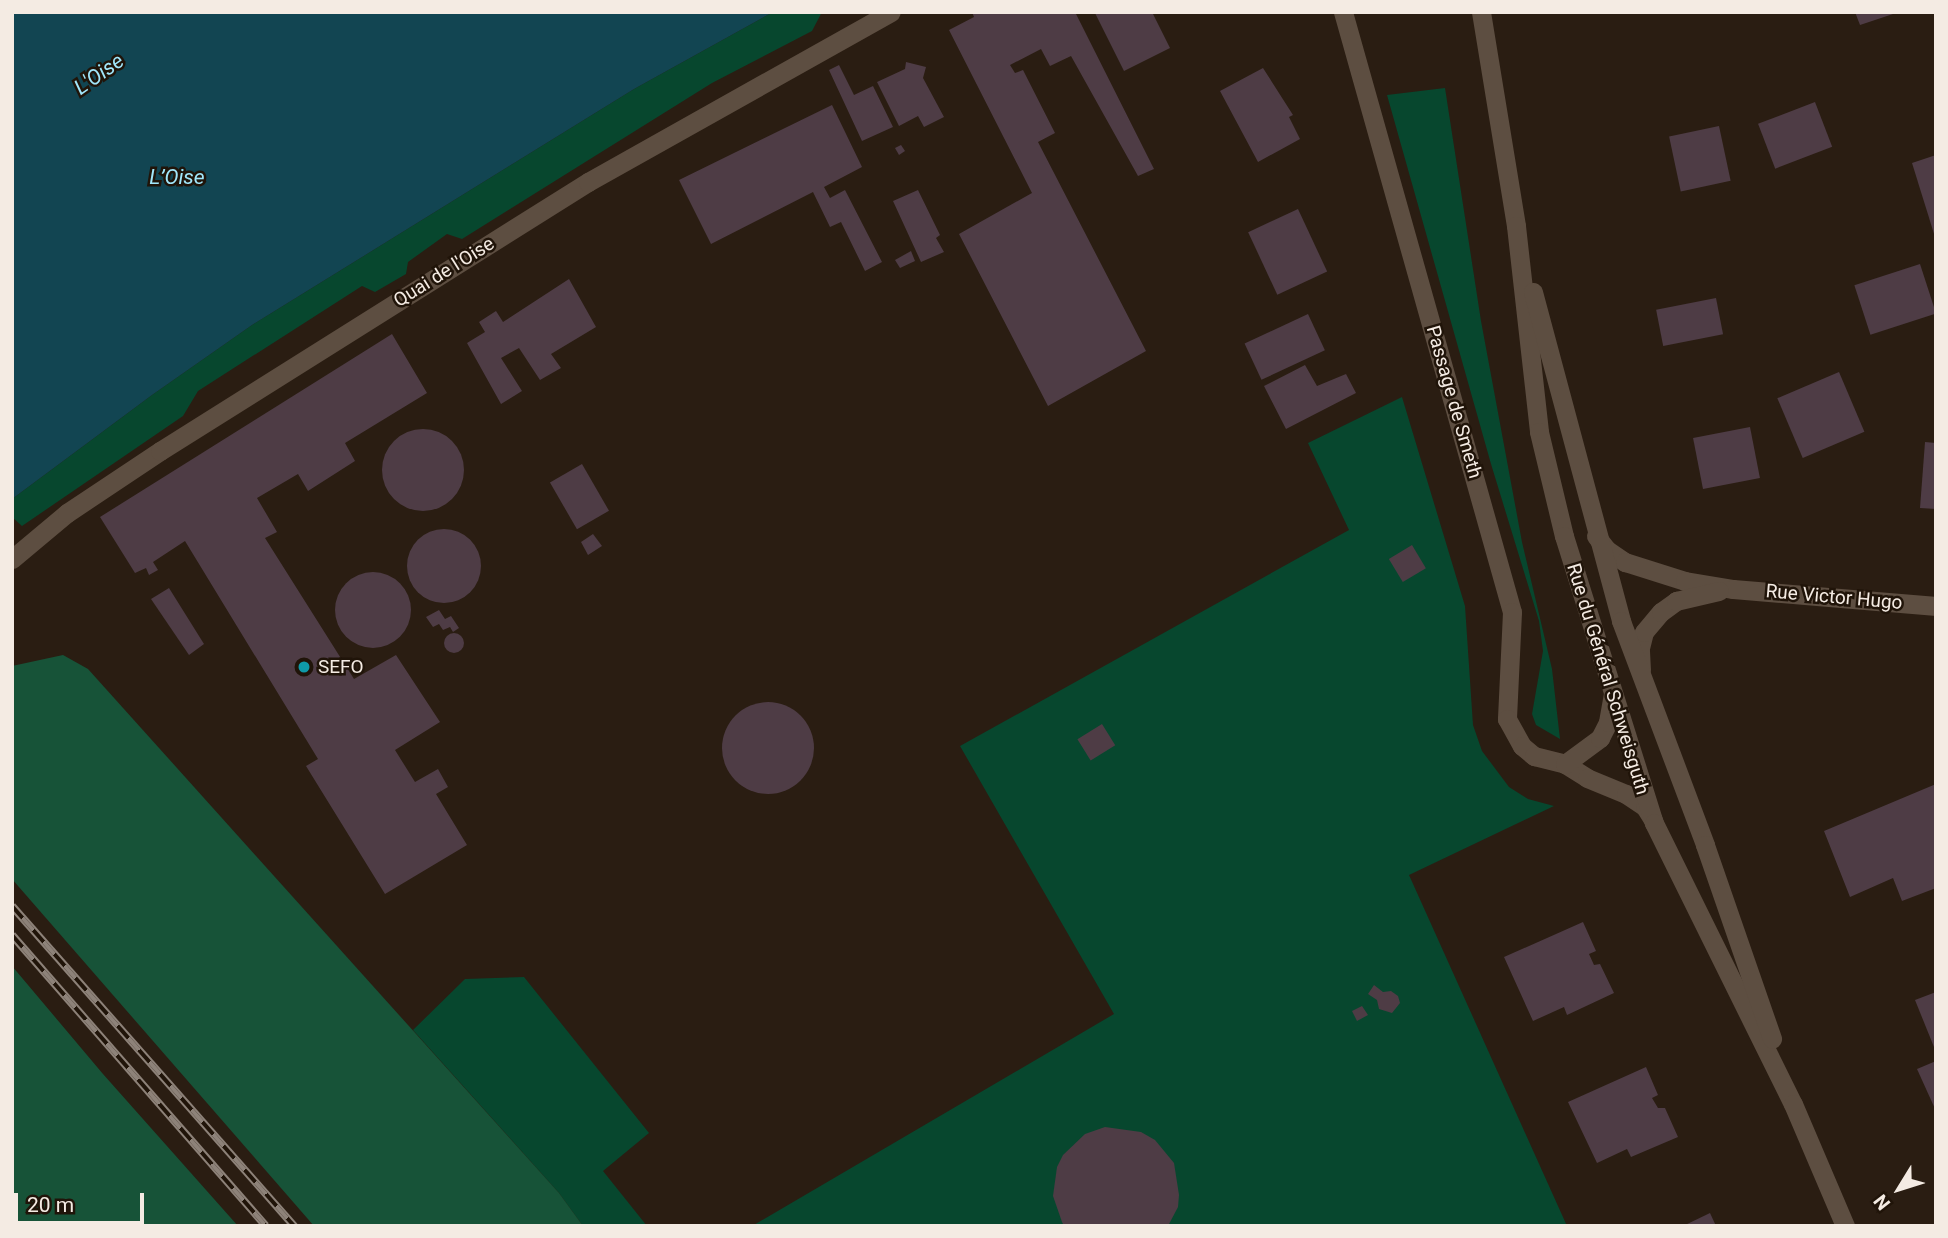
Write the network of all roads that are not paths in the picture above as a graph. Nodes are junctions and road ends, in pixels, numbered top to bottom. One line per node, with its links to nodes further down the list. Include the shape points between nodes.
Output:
1 (891, 12): 6 (street, Quai de l'Oise, via 588,182 160,451 67,513)
2 (1343, 12): 11 (street, Passage de Smeth, via 1512,612 1507,719 1522,746 1534,756)
3 (1481, 12): 4 (street, Rue du Général Schweisguth)
4 (1517, 226): 5 (street, Rue du Général Schweisguth); 10 (street, Rue du Général Schweisguth, via 1539,432 1564,536)
5 (1596, 535): 7 (street, Rue Victor Hugo, via 1607,550 1644,569); 9 (street, Rue du Général Schweisguth)
6 (12, 559)
7 (1733, 589): 8 (street, Rue Victor Hugo); 9 (street, Rue Victor Hugo, via 1676,601 1661,612 1641,641)
8 (1936, 606)
9 (1642, 681): 13 (street, Rue du Général Schweisguth, via 1719,884)
10 (1613, 695): 11 (street, via 1600,738); 12 (street, Rue du Général Schweisguth)
11 (1566, 764): 12 (street, Passage de Smeth, via 1638,801)
12 (1654, 823): 13 (street, Rue du Général Schweisguth)
13 (1793, 1104): 14 (street, Rue du Général Schweisguth)
14 (1845, 1226)

